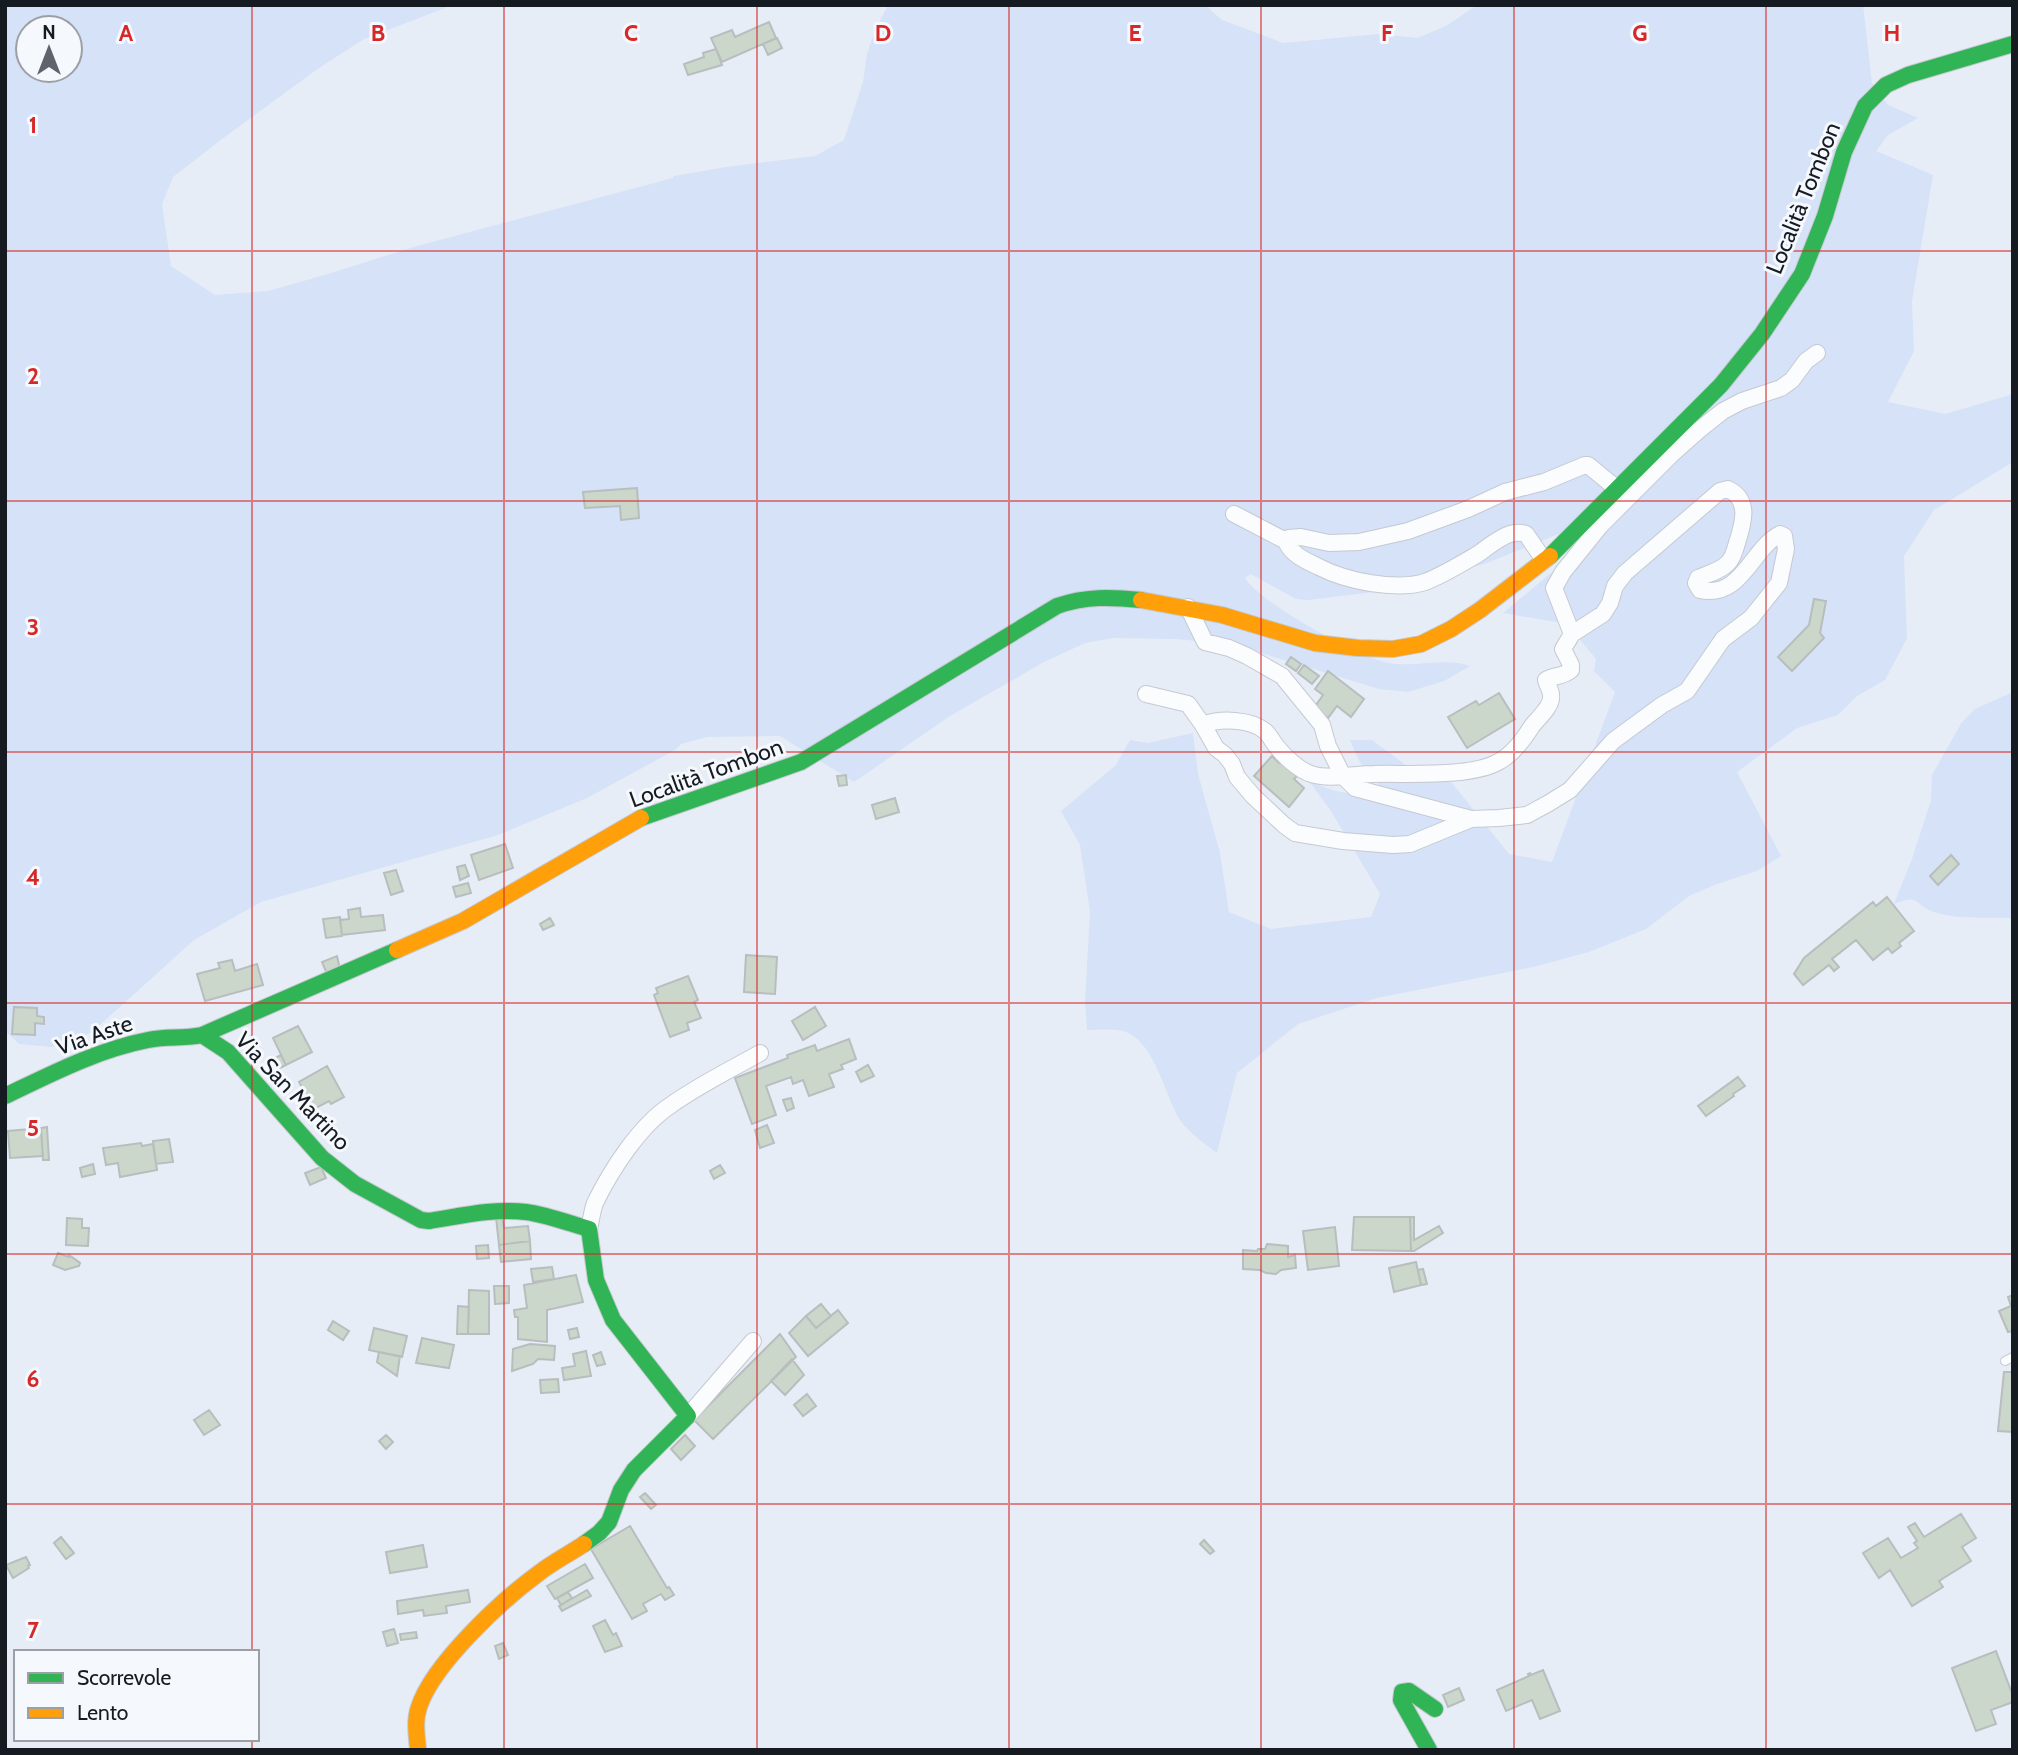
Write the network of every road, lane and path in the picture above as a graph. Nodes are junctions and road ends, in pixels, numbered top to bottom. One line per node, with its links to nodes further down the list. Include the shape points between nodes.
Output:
1 (2013, 44): 3 (street, Località Tombon, via 1908,75 1886,85 1865,106 1844,152 1802,274 1721,385)
2 (1817, 353): 8 (street, via 1781,388 1742,401 1710,419 1600,526 1554,588)
3 (1616, 488): 5 (street, via 1585,465 1408,531 1359,542 1329,543 1301,537); 6 (street, Località Tombon)
4 (1234, 514): 5 (street)
5 (1286, 541): 6 (street, via 1302,558 1330,572 1389,585 1424,582 1520,532)
6 (1544, 560): 7 (street, Località Tombon, via 1451,629 1421,644 1393,649 1315,643)
7 (1188, 607): 11 (street, via 1205,642 1229,648 1282,676 1322,725); 13 (street, Località Tombon, via 1113,597 1077,599 1057,606 801,762 646,814 463,921)
8 (1572, 634): 11 (street, via 1563,649 1571,670 1546,680 1550,703 1502,760 1471,770); 12 (street, via 1603,614 1625,573 1720,491 1728,489 1738,495 1744,509 1742,527 1733,556 1719,570 1698,578 1700,590 1712,591 1742,577 1769,541 1784,536 1779,583 1751,618 1723,639 1687,691 1613,741 1570,790 1549,803 1527,814)
9 (1146, 694): 10 (street, via 1188,704)
10 (1203, 725): 11 (street, via 1234,721 1255,726 1298,767 1311,774); 12 (street, via 1253,796 1295,833 1410,844)
11 (1343, 776): 12 (street, via 1355,788)
12 (1471, 819)
13 (202, 1035): 15 (street, Via Aste, via 117,1047); 16 (street, Via San Martino, via 228,1052 341,1174 421,1220 510,1211)
14 (760, 1054): 16 (street, via 668,1106 650,1123 602,1190)
15 (5, 1096)
16 (589, 1229): 18 (street, via 596,1280 613,1321)
17 (753, 1341): 18 (street)
18 (688, 1416): 20 (street, via 630,1476 606,1527 519,1589 448,1661 419,1706)
19 (1436, 1709): 21 (street, via 1409,1691 1402,1692 1401,1700)
20 (418, 1750)
21 (1429, 1750)

